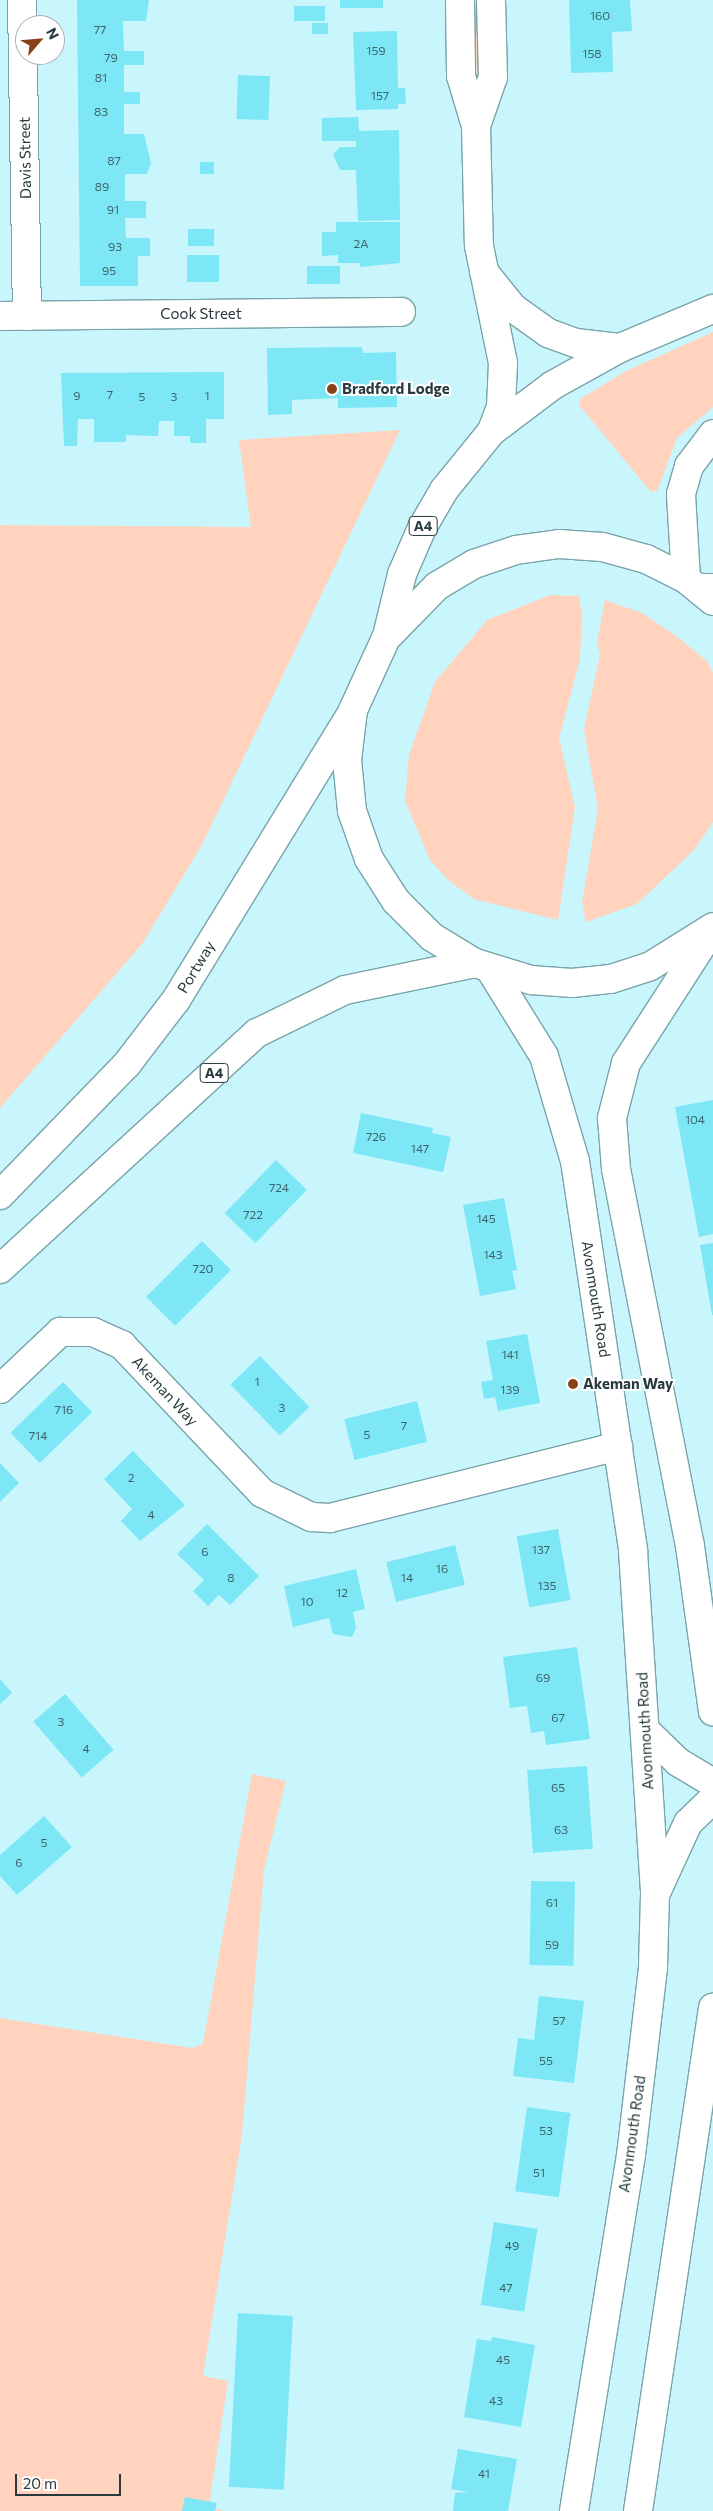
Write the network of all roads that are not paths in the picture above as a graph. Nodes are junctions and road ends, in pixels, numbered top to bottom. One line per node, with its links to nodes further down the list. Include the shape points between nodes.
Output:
1 (22, 0): 9 (main road, Davis Street)
2 (460, 0): 4 (main road, via 461,76)
3 (491, 0): 4 (main road, via 493,77)
4 (476, 126): 5 (main road, via 474,204)
5 (483, 270): 10 (main road, via 513,308 548,333 576,343); 11 (main road, via 504,386)
6 (713, 308): 10 (main road, A4)
7 (401, 312): 9 (main road, Cook Street)
8 (0, 316): 9 (main road, Cook Street)
9 (27, 316)
10 (620, 348): 11 (main road, A4, via 553,385)
11 (492, 431): 14 (main road, A4, via 444,490 422,528 402,574)
12 (713, 434): 13 (main road, via 688,466 681,494)
13 (703, 589): 14 (main road, via 646,559 602,547 559,544 516,550 474,564 437,586)
14 (386, 638): 15 (main road)
15 (354, 710): 17 (main road, via 347,760 352,811 369,859 396,901 432,937); 18 (main road, Portway, via 176,1000 127,1064)
16 (713, 928): 17 (main road, via 658,963 611,979 572,983 531,980); 22 (main road, via 626,1063 612,1118 616,1169 690,1546)
17 (483, 966): 19 (main road, A4, via 346,990 256,1032); 21 (main road, Avonmouth Road, via 544,1056 575,1160)
18 (0, 1195)
19 (0, 1270)
20 (0, 1389): 21 (main road, Akeman Way, via 60,1332 93,1332 122,1345 262,1494 311,1517 330,1518)
21 (618, 1446): 23 (main road, Avonmouth Road, via 633,1551)
22 (713, 1711)
23 (645, 1730): 24 (main road, via 678,1762); 26 (main road, Avonmouth Road)
24 (713, 1783)
25 (713, 1799): 26 (main road, via 688,1823)
26 (655, 1895): 28 (main road, Avonmouth Road, via 652,1968 631,2155)
27 (713, 2008): 29 (main road)
28 (574, 2511)
29 (638, 2511)

